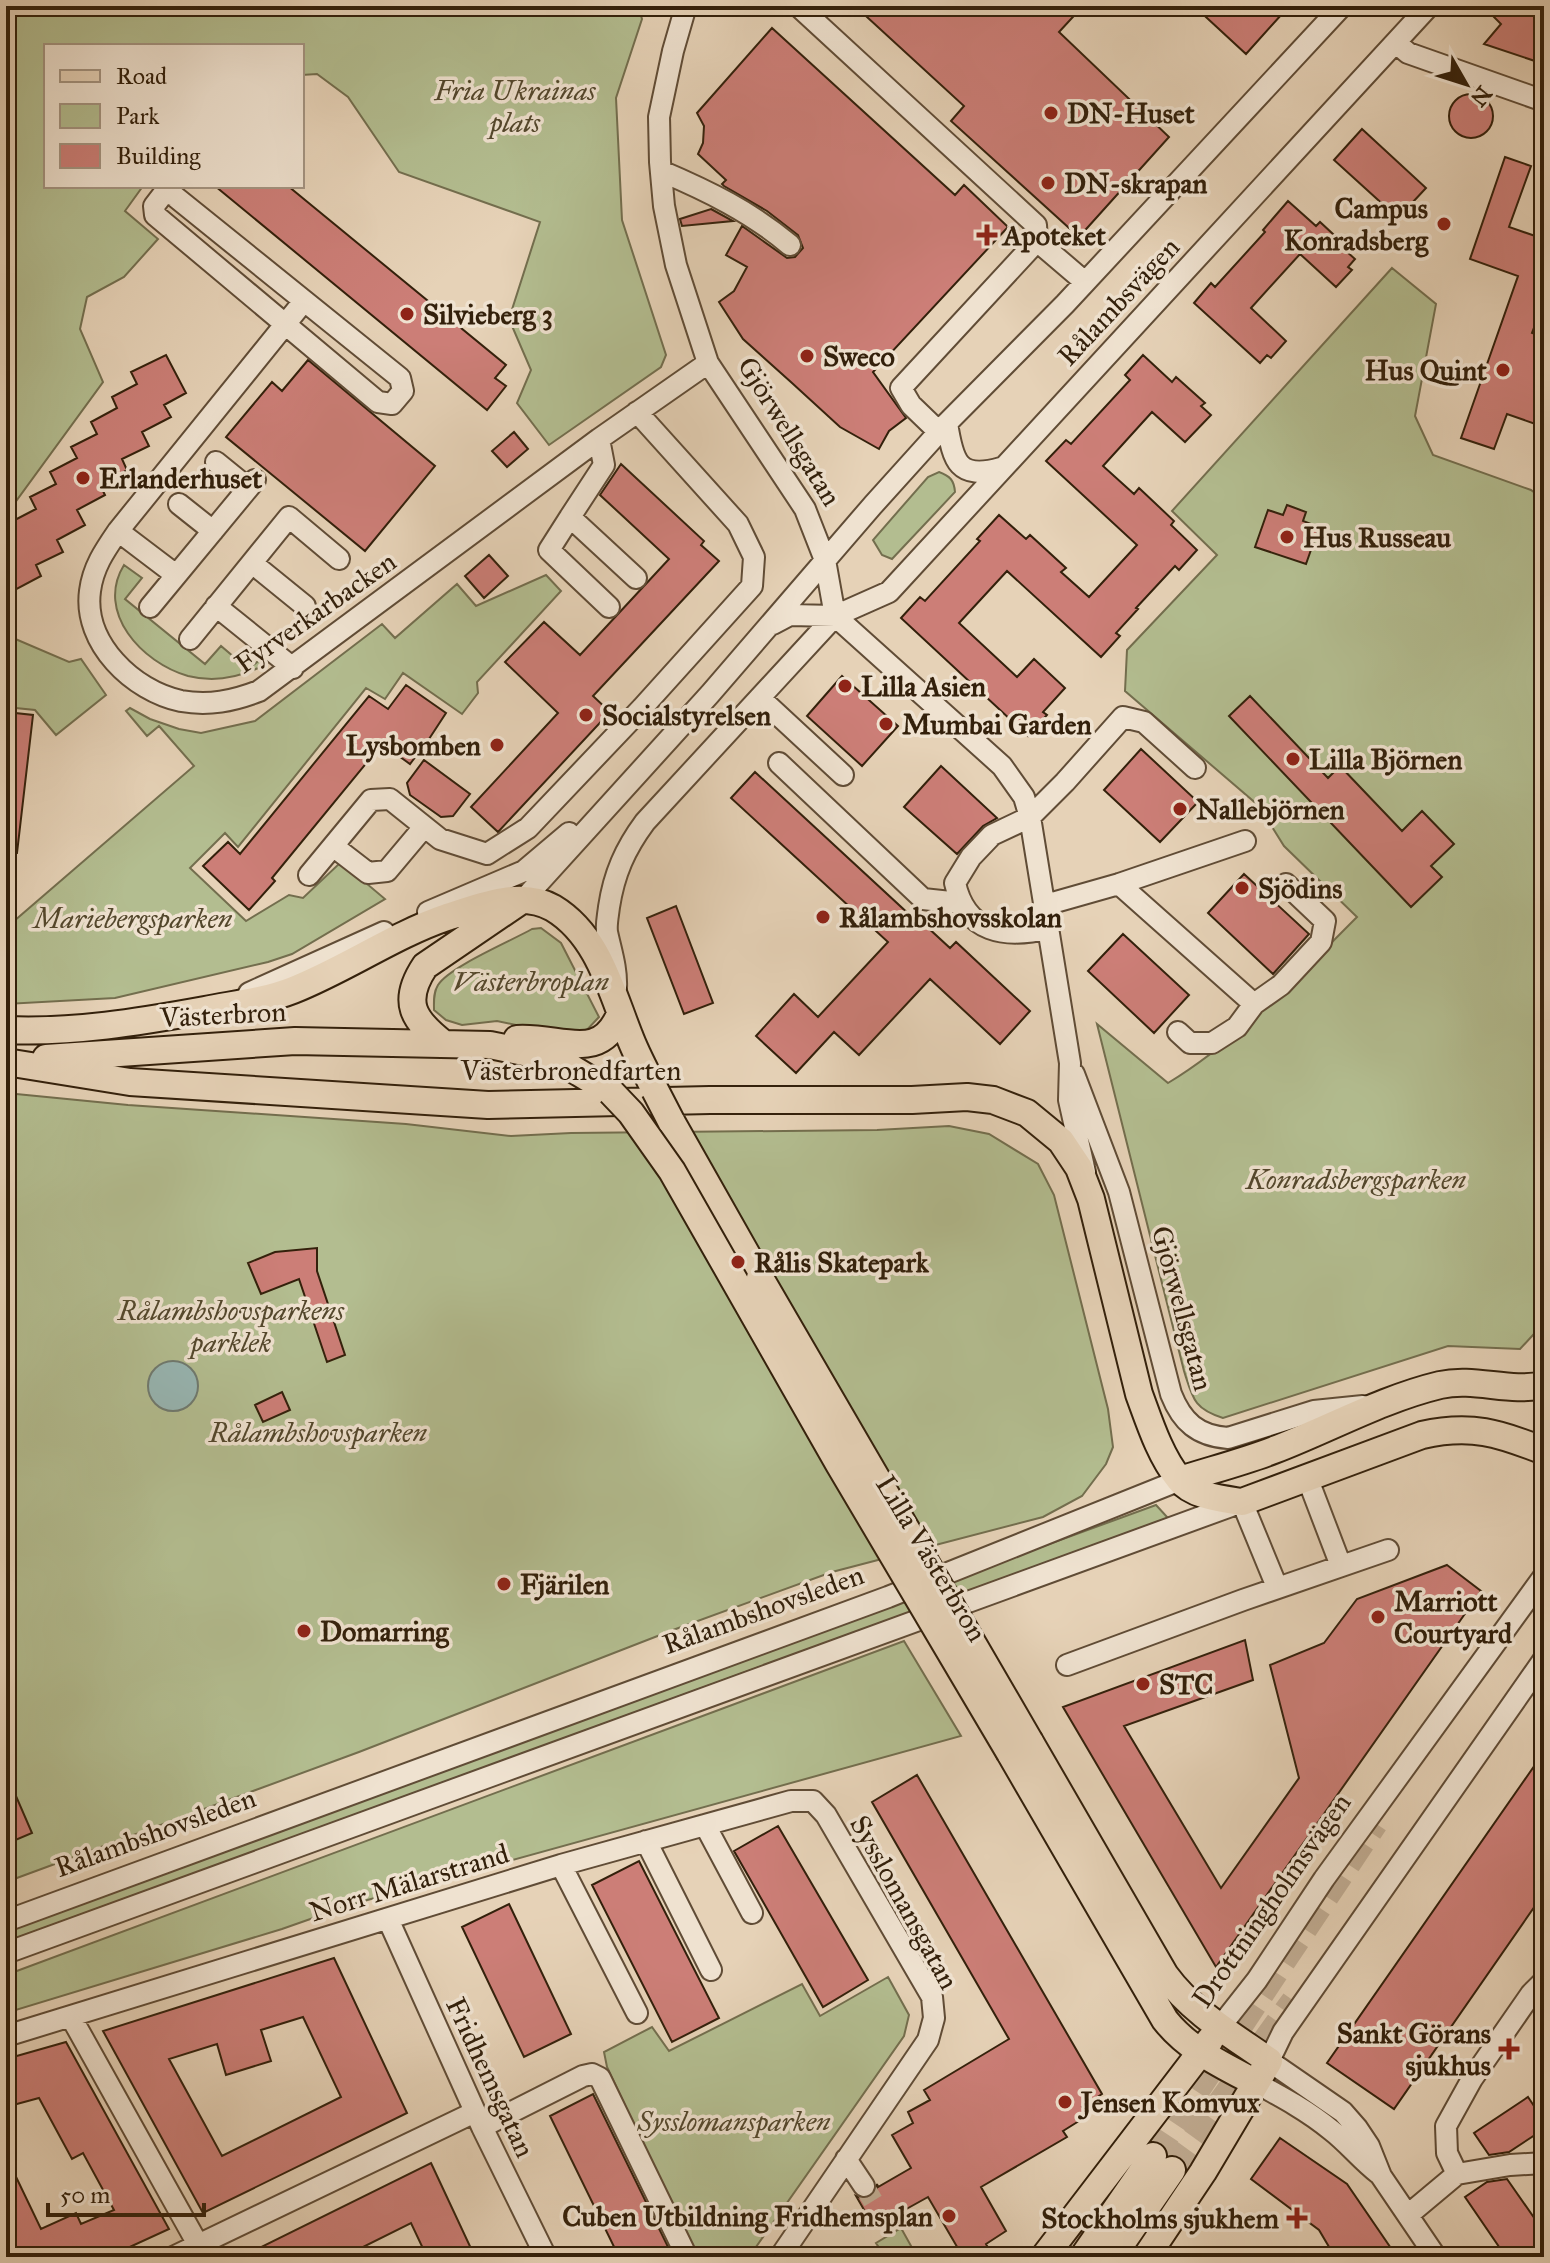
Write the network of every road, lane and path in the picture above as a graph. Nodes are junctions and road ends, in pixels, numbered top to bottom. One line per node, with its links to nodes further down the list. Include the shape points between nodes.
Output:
1 (686, 6): 7 (street, Gjörwellsgatan, via 659,117)
2 (798, 6): 8 (street, via 1036,225)
3 (1429, 6): 5 (street, Rålambsvägen)
4 (1330, 10): 10 (street, Rålambsvägen)
5 (1396, 43): 6 (street, via 1408,53); 18 (street, Rålambsvägen)
6 (1544, 101)
7 (661, 171): 9 (street, via 716,195); 13 (street, Gjörwellsgatan, via 676,265)
8 (1037, 241): 10 (street); 15 (street, via 901,388 911,405)
9 (790, 245)
10 (1085, 282): 15 (street, Rålambsvägen)
11 (304, 301): 12 (street, Fyrverkarbacken); 12 (street, via 400,378 403,391 392,404 378,402); 12 (street, via 164,193 154,206 155,215)
12 (285, 325): 21 (street, Fyrverkarbacken)
13 (708, 363): 14 (street, Fyrverkarbacken); 24 (street, Gjörwellsgatan, via 805,509)
14 (637, 412): 16 (street, Fyrverkarbacken); 42 (street, via 738,524 754,557 752,586 528,828 487,854 440,839)
15 (943, 428): 18 (street, via 963,468 978,473); 24 (street, Rålambsvägen)
16 (599, 439): 20 (street, via 604,465); 35 (street, Fyrverkarbacken)
17 (216, 462): 22 (street, via 252,484)
18 (1001, 468): 32 (street, Rålambsvägen, via 889,592)
19 (179, 504): 22 (street)
20 (570, 517): 27 (street); 31 (street, via 549,550)
21 (118, 531): 26 (street); 35 (street, Fyrverkarbacken, via 96,565 89,594 102,646 127,674 179,701 208,703 234,701 259,691)
22 (213, 531): 26 (street)
23 (339, 559): 25 (street, via 289,517)
24 (825, 560): 32 (street, Gjörwellsgatan); 33 (street, Rålambsvägen)
25 (252, 563): 28 (street); 29 (street)
26 (176, 575): 30 (street)
27 (636, 578)
28 (216, 606): 34 (street); 35 (street)
29 (305, 606)
30 (150, 607)
31 (609, 607)
32 (835, 616): 33 (street, Rålambsvägen, via 790,615); 37 (street, Rålambsvägen); 41 (street, Gjörwellsgatan, via 1002,766 1024,797)
33 (772, 625): 36 (street, Rålambsvägen)
34 (190, 639)
35 (293, 668)
36 (710, 694): 48 (street, Rålambsvägen); 54 (street, via 688,703 560,843 524,871)
37 (760, 698): 40 (street); 53 (street, Rålambsvägen, via 626,849 616,871 606,928 617,972)
38 (779, 763): 49 (street, via 923,899)
39 (1195, 768): 41 (street, via 1144,722 1123,717)
40 (843, 775)
41 (1030, 817): 49 (street, via 992,835 971,857 955,883); 50 (street, Gjörwellsgatan)
42 (424, 827): 44 (street, via 387,871 368,873); 44 (street, via 390,799 371,800)
43 (1245, 841): 46 (street)
44 (333, 846): 45 (street)
45 (309, 875)
46 (1119, 884): 50 (street); 52 (street)
47 (1286, 884): 52 (street, via 1325,921 1321,942 1281,985)
48 (524, 899): 53 (main road, via 551,907 580,930); 54 (main road, Västerbron, via 438,920 295,989); 57 (main road, via 425,966 416,979 412,1009)
49 (960, 903): 51 (street, via 983,927 1010,934)
50 (1045, 905): 51 (street, Gjörwellsgatan)
51 (1049, 928): 60 (street, Gjörwellsgatan)
52 (1254, 1004): 56 (street, via 1237,1027 1212,1043 1190,1043)
53 (618, 1006): 58 (main road, via 613,1031 589,1045 539,1038); 75 (main road, Lilla Västerbron, bridge, via 690,1159)
54 (220, 1007): 55 (main road, Västerbron, via 125,1025)
55 (6, 1030)
56 (1178, 1032)
57 (444, 1044): 58 (main road); 59 (main road, Västerbron, via 295,1041)
58 (490, 1045): 75 (main road, Lilla Västerbron, bridge, via 555,1061 595,1080 631,1113 672,1171 839,1464)
59 (6, 1062): 61 (main road, Västerbronedfarten, via 130,1082 488,1105 993,1100 1016,1108 1061,1141)
60 (1070, 1063): 61 (street, Gjörwellsgatan, via 1069,1100); 63 (street, Gjörwellsgatan, via 1119,1192 1177,1410 1188,1424 1228,1438 1314,1411)
61 (1091, 1199): 67 (main road, Gjörwellsgatan, via 1143,1404)
62 (1544, 1385): 63 (main road, Rålambshovsleden, via 1456,1382)
63 (1382, 1405): 65 (main road, Rålambshovsleden)
64 (1544, 1451): 66 (main road, via 1489,1431 1464,1428)
65 (1227, 1465): 67 (main road, Rålambshovsleden); 68 (main road)
66 (1307, 1477): 68 (main road); 70 (street)
67 (1180, 1480): 68 (main road, via 1196,1491); 82 (street, Rålambshovsleden, via 888,1597)
68 (1242, 1502): 72 (street); 83 (street)
69 (1388, 1550): 70 (street)
70 (1341, 1566): 72 (street)
71 (1544, 1576): 88 (street, Drottningholmsvägen)
72 (1277, 1587): 74 (street)
73 (1544, 1659): 91 (street, via 1283,2032)
74 (1067, 1665)
75 (1020, 1748): 88 (main road, Lilla Västerbron, via 1165,1975 1178,1993); 90 (main road, Lilla Västerbron, via 1165,2020)
76 (826, 1815): 77 (street, Norr Mälarstrand, via 813,1801 791,1801); 93 (street, Sysslomansgatan, via 932,1997 934,2018 928,2040)
77 (705, 1825): 78 (street, Norr Mälarstrand); 80 (street)
78 (646, 1841): 79 (street, Norr Mälarstrand); 84 (street)
79 (561, 1865): 81 (street, Norr Mälarstrand); 86 (street)
80 (752, 1913)
81 (388, 1919): 87 (street, Norr Mälarstrand); 92 (street, Fridhemsgatan)
82 (6, 1921)
83 (6, 1953)
84 (711, 1970)
85 (1544, 1981): 95 (street, via 1472,2079 1446,2126 1447,2153)
86 (637, 2013)
87 (71, 2017): 89 (street, Norr Mälarstrand); 98 (street)
88 (1220, 2027): 90 (main road, Drottningholmsvägen); 91 (main road, Lilla Västerbron)
89 (6, 2036)
90 (1200, 2053): 91 (main road, Lilla Västerbron); 103 (main road, Drottningholmsvägen)
91 (1262, 2072): 97 (street, via 1285,2098 1333,2131 1381,2176); 106 (main road)
92 (479, 2119): 98 (street); 100 (street, Fridhemsgatan); 101 (street, via 583,2076 600,2078)
93 (846, 2159): 96 (street); 102 (street, Sysslomansgatan)
94 (1544, 2163): 95 (street)
95 (1457, 2174): 97 (street)
96 (864, 2186)
97 (1408, 2215): 107 (street)
98 (202, 2251): 99 (street)
99 (173, 2257)
100 (546, 2257)
101 (687, 2257)
102 (780, 2257)
103 (1044, 2257)
104 (1083, 2257): 105 (main road, via 1162,2163)
105 (1112, 2257)
106 (1146, 2257)
107 (1436, 2257)

